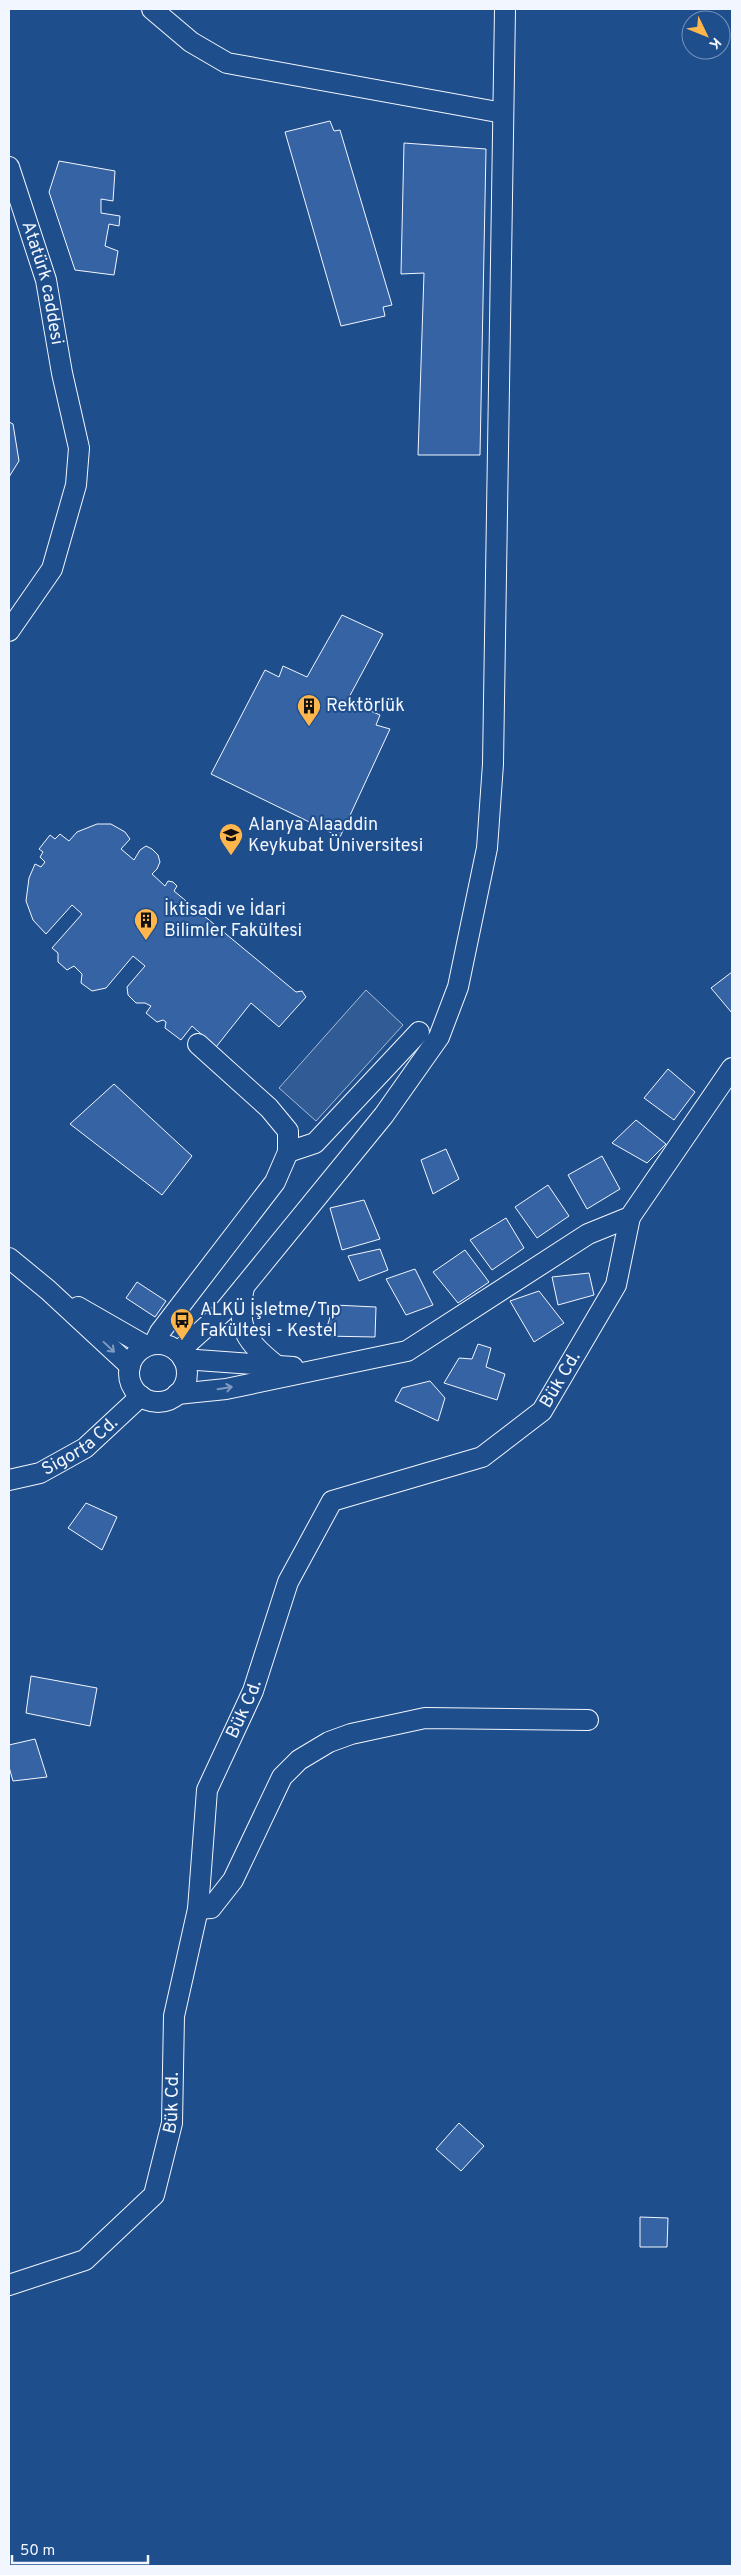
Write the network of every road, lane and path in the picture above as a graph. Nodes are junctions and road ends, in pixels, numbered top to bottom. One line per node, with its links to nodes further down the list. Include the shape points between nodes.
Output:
1 (152, 9): 3 (street, via 191,42 227,64)
2 (505, 9): 3 (street)
3 (503, 113): 12 (street, via 493,764 487,848 458,987 439,1037 384,1115)
4 (9, 167): 5 (street, Atatürk caddesi, via 46,280 79,448 76,485 52,569)
5 (9, 631)
6 (419, 1032): 9 (street, via 315,1143)
7 (198, 1044): 9 (street, via 269,1108 288,1131)
8 (732, 1068): 10 (street)
9 (288, 1152): 14 (street, via 275,1182 160,1332)
10 (630, 1217): 17 (street, via 588,1234 407,1351); 22 (street, Bük Cd., via 616,1286 542,1411 482,1457 332,1500 288,1582 253,1691 208,1790)
11 (9, 1258): 13 (street)
12 (244, 1286): 14 (street, via 203,1332); 16 (street, via 240,1308 245,1331 255,1348)
13 (48, 1290): 14 (street); 15 (street, one-way to 15)
14 (166, 1349): 15 (street, via 136,1355); 16 (street); 18 (street, via 186,1378)
15 (130, 1366): 19 (street, via 131,1383)
16 (277, 1366): 17 (street)
17 (322, 1368): 18 (street, one-way to 17, via 226,1389)
18 (177, 1394): 19 (street, via 159,1401)
19 (141, 1396): 20 (street, Sigorta Cd., via 85,1448 40,1473)
20 (9, 1480)
21 (588, 1720): 22 (street, via 425,1718 329,1742 299,1760 282,1777 233,1880 211,1908)
22 (198, 1908): 23 (street, Bük Cd., via 174,2016 172,2123 154,2195 85,2260)
23 (9, 2285)

